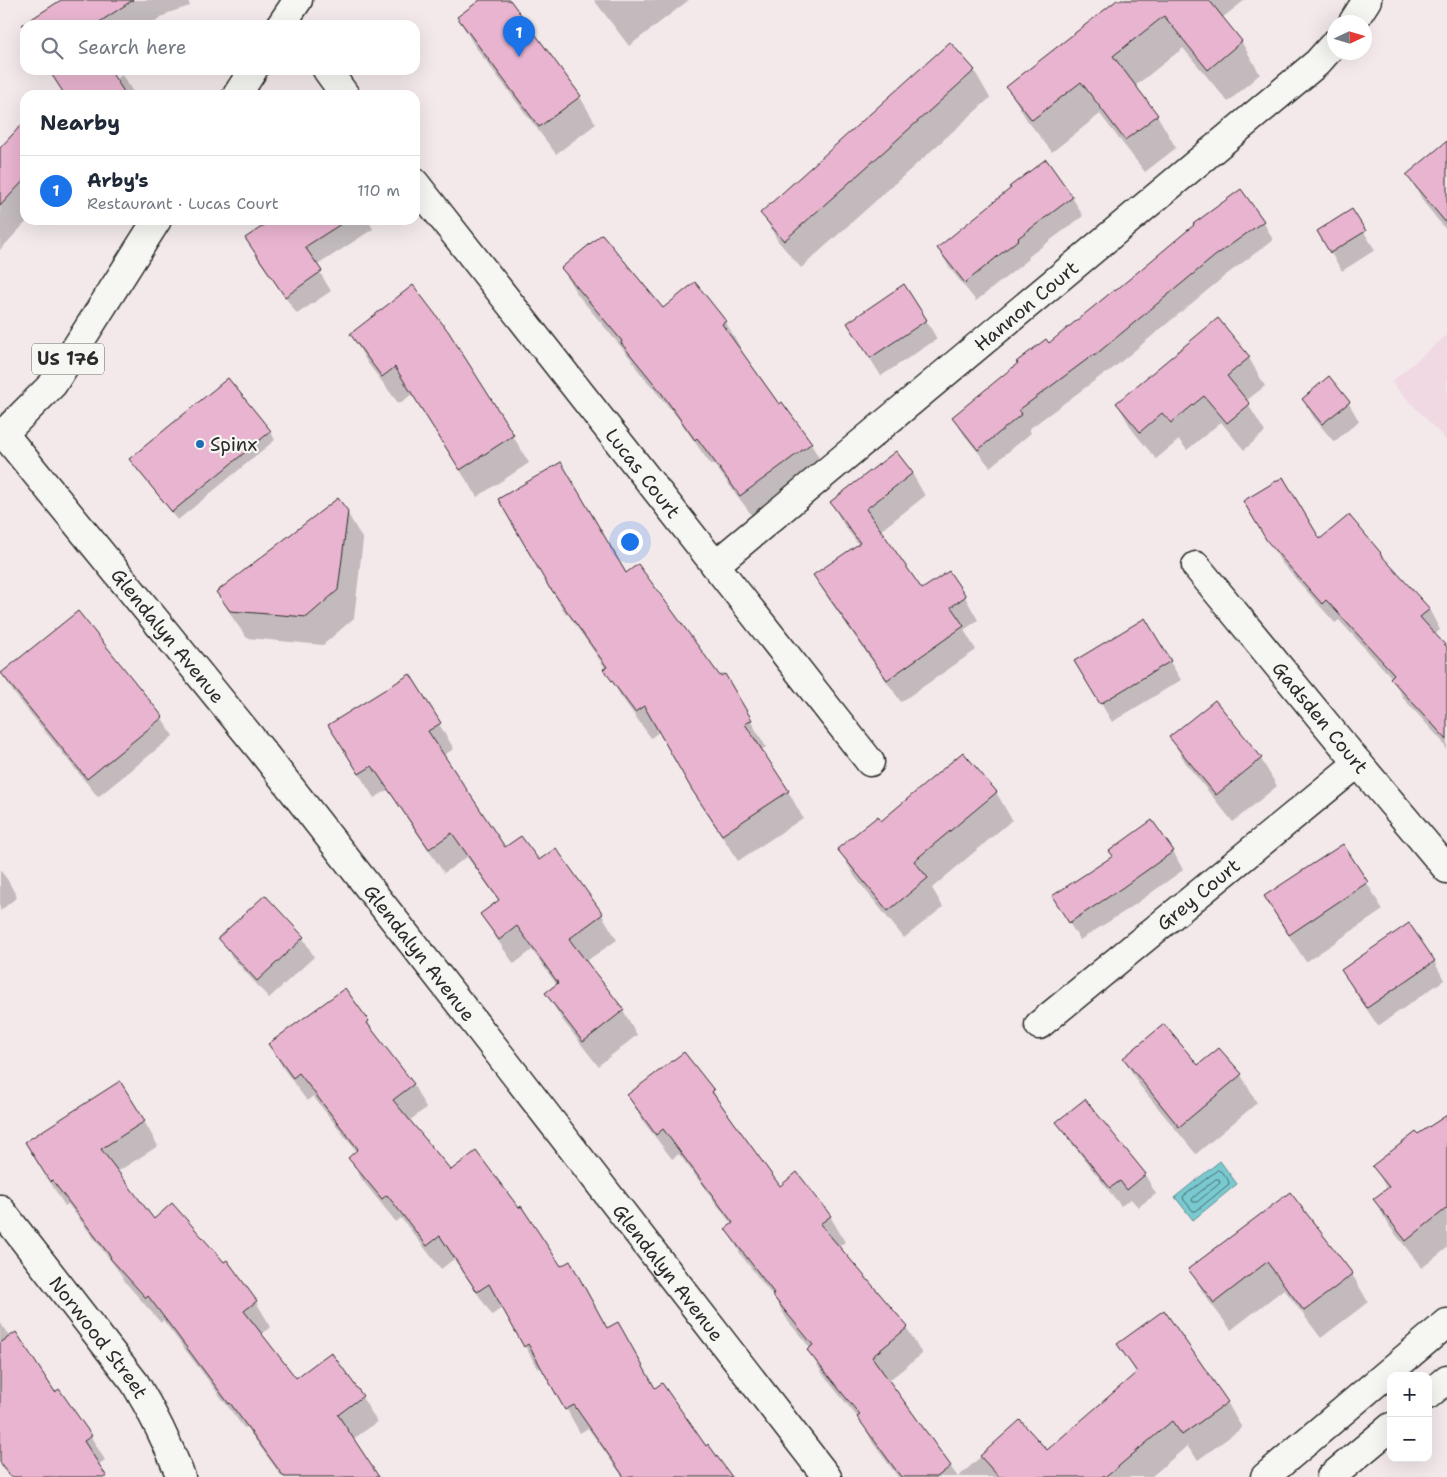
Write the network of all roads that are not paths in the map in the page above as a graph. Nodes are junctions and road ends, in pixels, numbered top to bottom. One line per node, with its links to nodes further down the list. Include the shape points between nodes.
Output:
1 (1366, 0): 2 (main road)
2 (1357, 15)
3 (1327, 52): 11 (main road, Hannon Court)
4 (250, 75): 6 (main road)
5 (331, 75): 7 (main road)
6 (240, 90)
7 (341, 90)
8 (420, 189): 11 (main road, Lucas Court)
9 (154, 225): 10 (main road, US 176, via 53,384)
10 (2, 436): 23 (main road, Glendalyn Avenue, via 261,750)
11 (715, 565): 13 (main road, Lucas Court)
12 (1196, 566): 14 (main road, Gadsden Court)
13 (870, 762)
14 (1358, 763): 15 (main road, Gadsden Court); 16 (main road, Grey Court)
15 (1447, 869)
16 (1039, 1025)
17 (0, 1209): 22 (main road, Norwood Street, via 135,1383 151,1409)
18 (1447, 1324): 24 (main road)
19 (1447, 1379): 20 (main road)
20 (1432, 1392)
21 (1387, 1430): 25 (main road)
22 (181, 1477)
23 (827, 1477)
24 (1264, 1477)
25 (1331, 1477)

